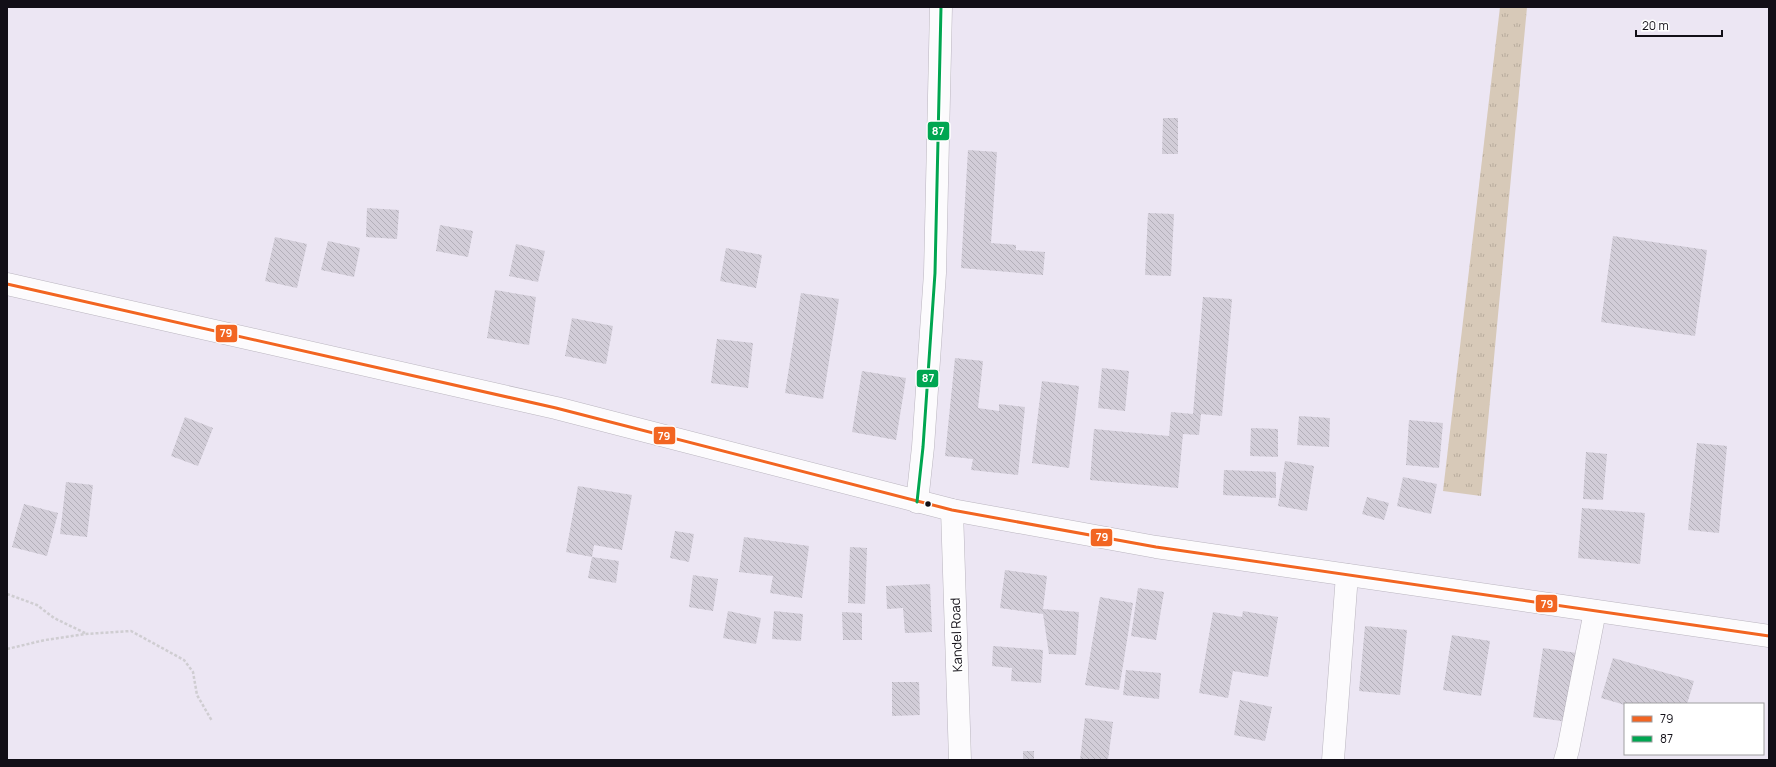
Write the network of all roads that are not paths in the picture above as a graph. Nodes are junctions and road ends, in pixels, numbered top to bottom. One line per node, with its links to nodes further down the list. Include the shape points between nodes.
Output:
1 (941, 7): 3 (main road, via 935,273)
2 (7, 284): 3 (main road, via 556,408)
3 (917, 502): 4 (main road)
4 (952, 510): 5 (main road, via 1156,547); 8 (main road, Kandel Road)
5 (1347, 575): 6 (main road); 9 (main road)
6 (1595, 611): 7 (main road); 10 (main road)
7 (1769, 636)
8 (960, 760)
9 (1333, 760)
10 (1564, 760)

